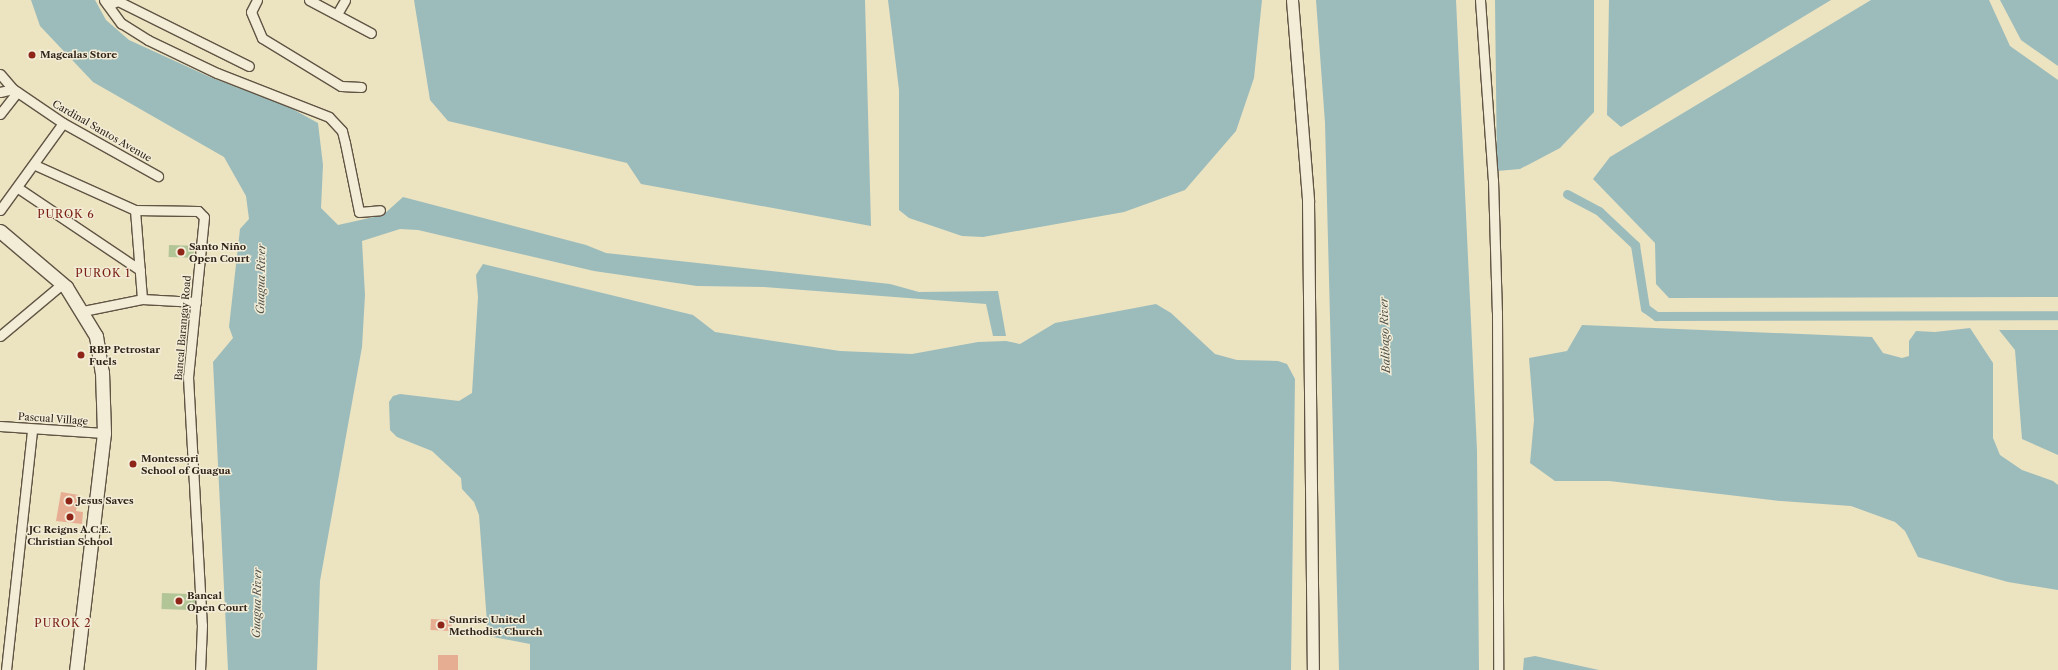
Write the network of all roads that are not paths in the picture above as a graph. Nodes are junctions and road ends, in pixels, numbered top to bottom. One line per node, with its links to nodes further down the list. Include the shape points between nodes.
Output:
1 (257, 0): 11 (street, via 251,12 262,38 341,86)
2 (309, 0): 7 (street)
3 (345, 0): 7 (street)
4 (1292, 0): 35 (street, via 1308,201)
5 (1480, 0): 36 (street, via 1493,180 1497,312)
6 (106, 2): 9 (street, via 118,1); 21 (street, via 121,23 148,40 217,73 329,117 342,131 346,143 359,212)
7 (337, 14): 8 (street)
8 (371, 33)
9 (249, 66)
10 (0, 74): 12 (street, Cardinal Santos Avenue)
11 (361, 87)
12 (15, 90): 13 (street); 14 (street); 15 (street, Cardinal Santos Avenue)
13 (0, 92)
14 (0, 114)
15 (63, 124): 16 (street); 17 (street, Cardinal Santos Avenue)
16 (35, 166): 18 (street); 20 (street, Bancal Barangay Road)
17 (158, 176)
18 (18, 188): 19 (street); 23 (street)
19 (0, 210)
20 (135, 210): 23 (street); 26 (street, Bancal Barangay Road, via 202,213)
21 (380, 210)
22 (0, 231): 24 (main road)
23 (140, 270): 25 (street)
24 (62, 284): 27 (main road); 28 (street)
25 (142, 299): 26 (street); 27 (street)
26 (196, 302): 34 (street, Bancal Barangay Road, via 188,377 202,625)
27 (83, 311): 31 (main road, via 96,336 102,372)
28 (1, 332)
29 (0, 426): 30 (street, Pascual Village)
30 (32, 429): 31 (street, Pascual Village); 32 (street)
31 (104, 433): 33 (main road)
32 (6, 670)
33 (76, 670)
34 (200, 670)
35 (1314, 670)
36 (1498, 670)

